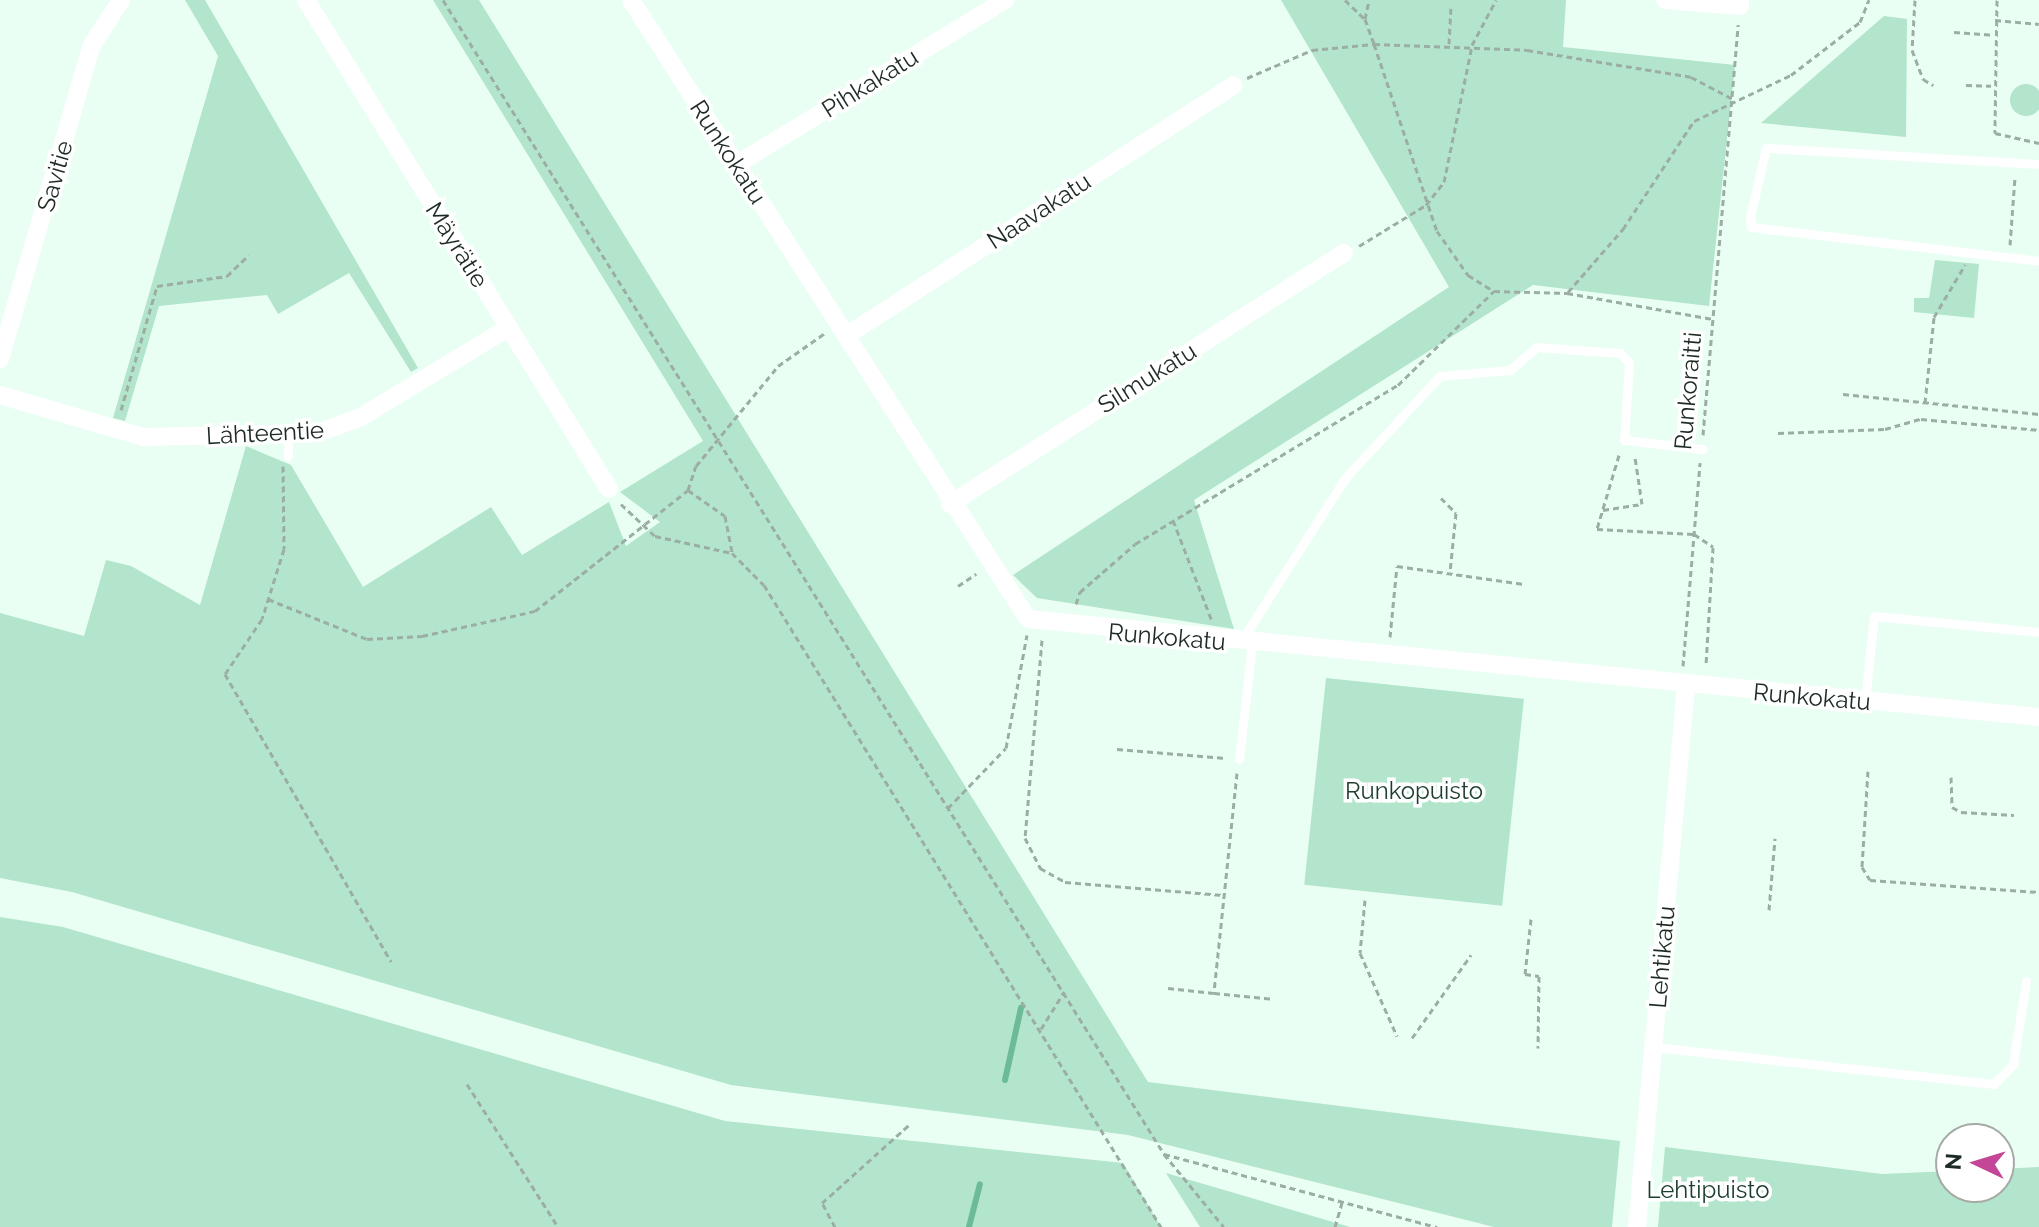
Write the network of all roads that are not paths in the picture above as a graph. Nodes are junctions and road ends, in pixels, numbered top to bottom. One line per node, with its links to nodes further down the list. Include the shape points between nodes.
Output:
1 (121, 0): 14 (street, Savitie, via 92,45)
2 (306, 0): 12 (street, Mäyrätie)
3 (633, 0): 9 (street, Runkokatu)
4 (1005, 0): 9 (street, Pihkakatu)
5 (1665, 0): 6 (street)
6 (1740, 3)
7 (1233, 86): 13 (street, Naavakatu)
8 (2039, 164): 11 (lane, via 1838,147 1766,148 1760,157 1751,227)
9 (736, 165): 13 (street, Runkokatu)
10 (1344, 253): 20 (street, Silmukatu)
11 (2039, 261)
12 (508, 328): 16 (street, Lähteentie, via 340,429); 19 (street, Mäyrätie)
13 (842, 330): 20 (street, Runkokatu)
14 (0, 359)
15 (0, 395): 16 (street, Lähteentie, via 155,437)
16 (288, 435): 18 (lane)
17 (1702, 449): 22 (lane, via 1624,440 1629,363 1620,353 1536,347 1510,370 1440,376 1346,477)
18 (288, 456)
19 (609, 489)
20 (950, 504): 22 (street, Runkokatu, via 1036,622)
21 (2039, 632): 24 (lane, via 1874,616)
22 (1246, 644): 23 (street, Runkokatu); 26 (lane)
23 (1686, 686): 24 (street, Runkokatu); 28 (street, Lehtikatu)
24 (1865, 701): 25 (street, Runkokatu)
25 (2039, 717)
26 (1239, 759)
27 (2026, 981): 28 (lane, via 2013,1064 1994,1084)
28 (1654, 1047): 29 (street, Lehtikatu)
29 (1637, 1227)

